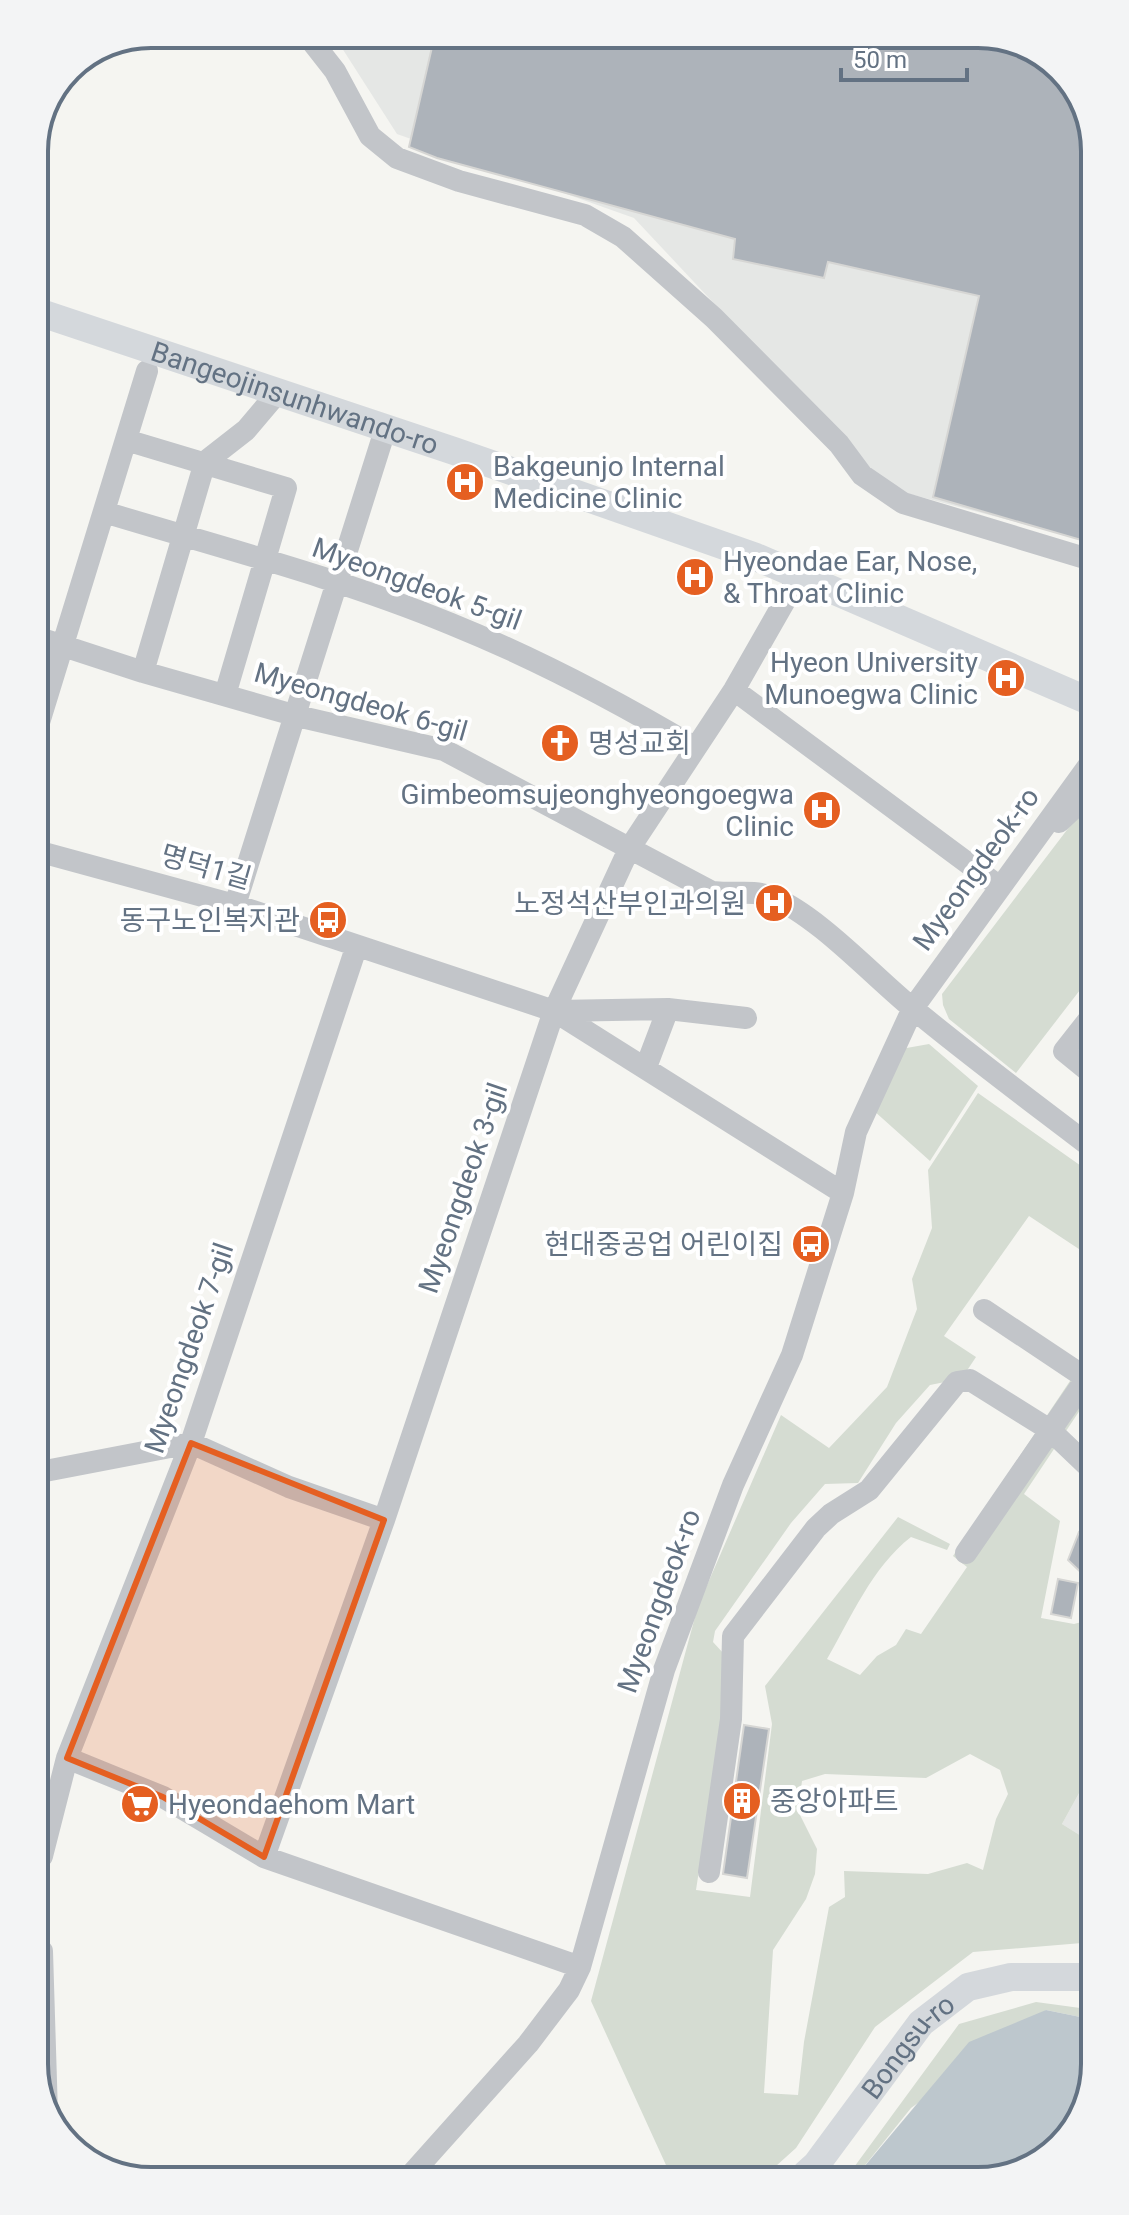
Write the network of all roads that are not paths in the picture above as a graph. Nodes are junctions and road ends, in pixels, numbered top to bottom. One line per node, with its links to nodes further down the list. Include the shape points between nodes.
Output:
1 (317, 48): 10 (street, via 370,136 397,158 459,181 585,215 623,237 714,318 839,444 862,475 903,503)
2 (48, 315): 4 (main road, Bangeojinsunhwando-ro)
3 (147, 371): 6 (street)
4 (279, 391): 5 (main road, Bangeojinsunhwando-ro); 7 (street, via 246,430)
5 (386, 427): 12 (main road, Bangeojinsunhwando-ro); 13 (street)
6 (126, 440): 7 (street); 8 (street)
7 (205, 462): 9 (street); 11 (street, via 286,488)
8 (104, 512): 9 (street, Myeongdeok 5-gil); 15 (street)
9 (184, 537): 11 (street, Myeongdeok 5-gil); 16 (street)
10 (1081, 557)
11 (265, 562): 13 (street, Myeongdeok 5-gil); 19 (street)
12 (799, 576): 17 (street, Myeongdeok 3-gil); 20 (main road, Bangeojinsunhwando-ro)
13 (336, 582): 21 (street); 22 (street, Myeongdeok 5-gil, via 450,623 552,669)
14 (48, 641): 15 (street, Myeongdeok 6-gil)
15 (63, 646): 16 (street, Myeongdeok 6-gil); 18 (street)
16 (143, 672): 19 (street, Myeongdeok 6-gil)
17 (734, 690): 22 (street, Myeongdeok 3-gil); 28 (street)
18 (48, 694)
19 (225, 695): 21 (street, Myeongdeok 6-gil)
20 (1081, 698)
21 (297, 716): 26 (street, Myeongdeok 6-gil, via 444,750); 29 (street)
22 (694, 747): 26 (street, Myeongdeok 3-gil)
23 (1081, 776): 25 (street, Myeongdeok-ro)
24 (1081, 802): 25 (street)
25 (1037, 835): 28 (street, Myeongdeok-ro)
26 (629, 849): 31 (street, Myeongdeok 6-gil, via 712,892 754,892 797,909); 33 (street, Myeongdeok 3-gil)
27 (48, 854): 29 (street, 명덕1길)
28 (1000, 887): 31 (street, Myeongdeok-ro)
29 (235, 905): 30 (street, 명덕1길)
30 (356, 948): 33 (street); 44 (street, Myeongdeok 7-gil)
31 (913, 1008): 38 (street); 39 (street, Myeongdeok-ro, via 856,1132)
32 (668, 1009): 33 (street); 34 (street); 37 (street)
33 (554, 1011): 37 (street); 47 (street, Myeongdeok 3-gil)
34 (746, 1018)
35 (1081, 1029): 36 (street, via 1064,1051)
36 (1081, 1065)
37 (646, 1067): 39 (street)
38 (1081, 1139)
39 (843, 1193): 53 (street, Myeongdeok-ro, via 792,1355 733,1485 664,1670)
40 (984, 1310): 41 (street)
41 (1081, 1369)
42 (1081, 1385): 43 (street)
43 (1050, 1430): 45 (street); 48 (street); 52 (street, via 970,1380 957,1382 869,1490 816,1528 733,1636 731,1719)
44 (191, 1443): 46 (street); 47 (street, via 289,1487); 49 (street, Myeongdeok 7-gil)
45 (1081, 1460)
46 (48, 1470)
47 (384, 1520): 51 (street, Myeongdeok 3-gil)
48 (966, 1553)
49 (67, 1758): 50 (street, Myeongdeok 7-gil); 51 (street, via 163,1797)
50 (48, 1832)
51 (264, 1857): 53 (street)
52 (709, 1872)
53 (580, 1967): 55 (street, Myeongdeok-ro, via 528,2044)
54 (1081, 1977): 56 (main road, Bongsu-ro, via 1011,1977 968,1987 921,2023)
55 (418, 2167)
56 (814, 2167)

